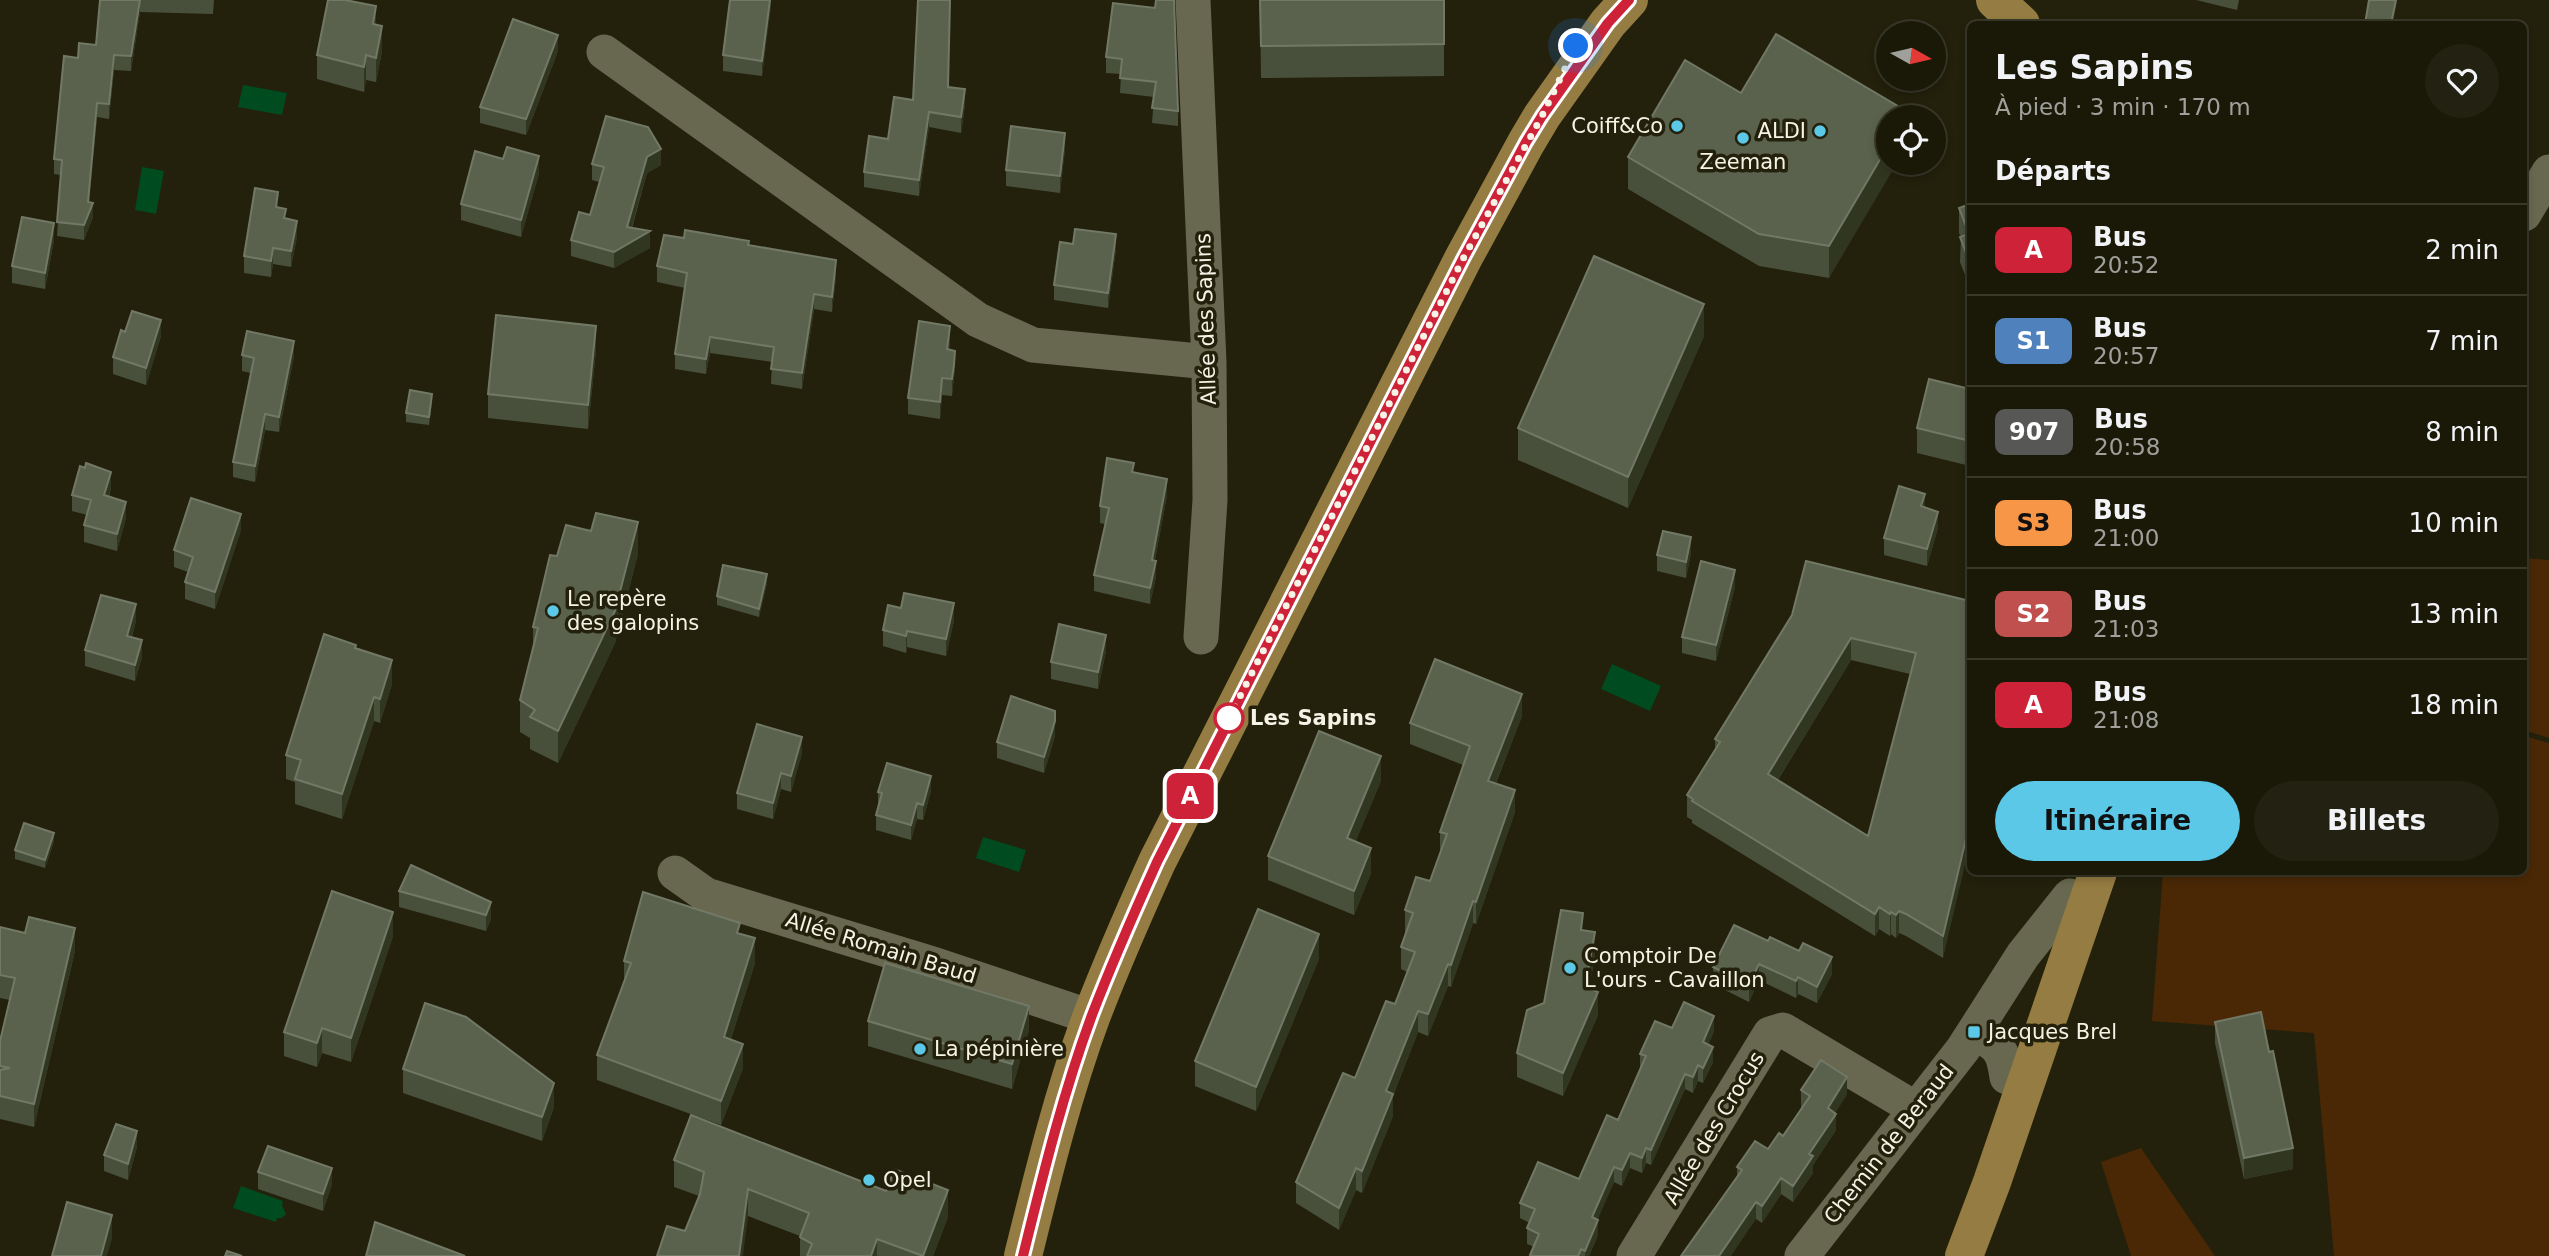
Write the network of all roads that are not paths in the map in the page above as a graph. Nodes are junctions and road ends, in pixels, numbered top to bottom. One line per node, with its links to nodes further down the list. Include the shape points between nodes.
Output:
1 (1193, 0): 12 (street, Allée des Sapins)
2 (1598, 0): 9 (main road)
3 (1629, 0): 9 (main road)
4 (1995, 0): 6 (main road)
5 (2017, 0): 7 (main road)
6 (2018, 21)
7 (2029, 21)
8 (604, 52): 12 (street, via 978,320 1033,345)
9 (1542, 116): 16 (main road, via 1464,257 1208,759 1118,948)
10 (2549, 172): 11 (street)
11 (2527, 210)
12 (1209, 362): 13 (street, Allée des Sapins, via 1210,500)
13 (1201, 637)
14 (675, 873): 16 (street, Allée Romain Baud, via 706,895)
15 (2082, 880): 17 (street, Chemin de Beraud, via 2023,955); 18 (main road); 24 (main road, via 1996,1170)
16 (1091, 1017): 20 (main road)
17 (1974, 1032): 18 (street, via 1998,1045); 19 (street, Chemin de Beraud)
18 (2007, 1077): 23 (main road)
19 (1916, 1108): 21 (street, Allée des Crocus, via 1783,1030 1770,1034); 22 (street, Chemin de Beraud)
20 (1023, 1256)
21 (1634, 1256)
22 (1802, 1256)
23 (1953, 1256)
24 (1964, 1256)

